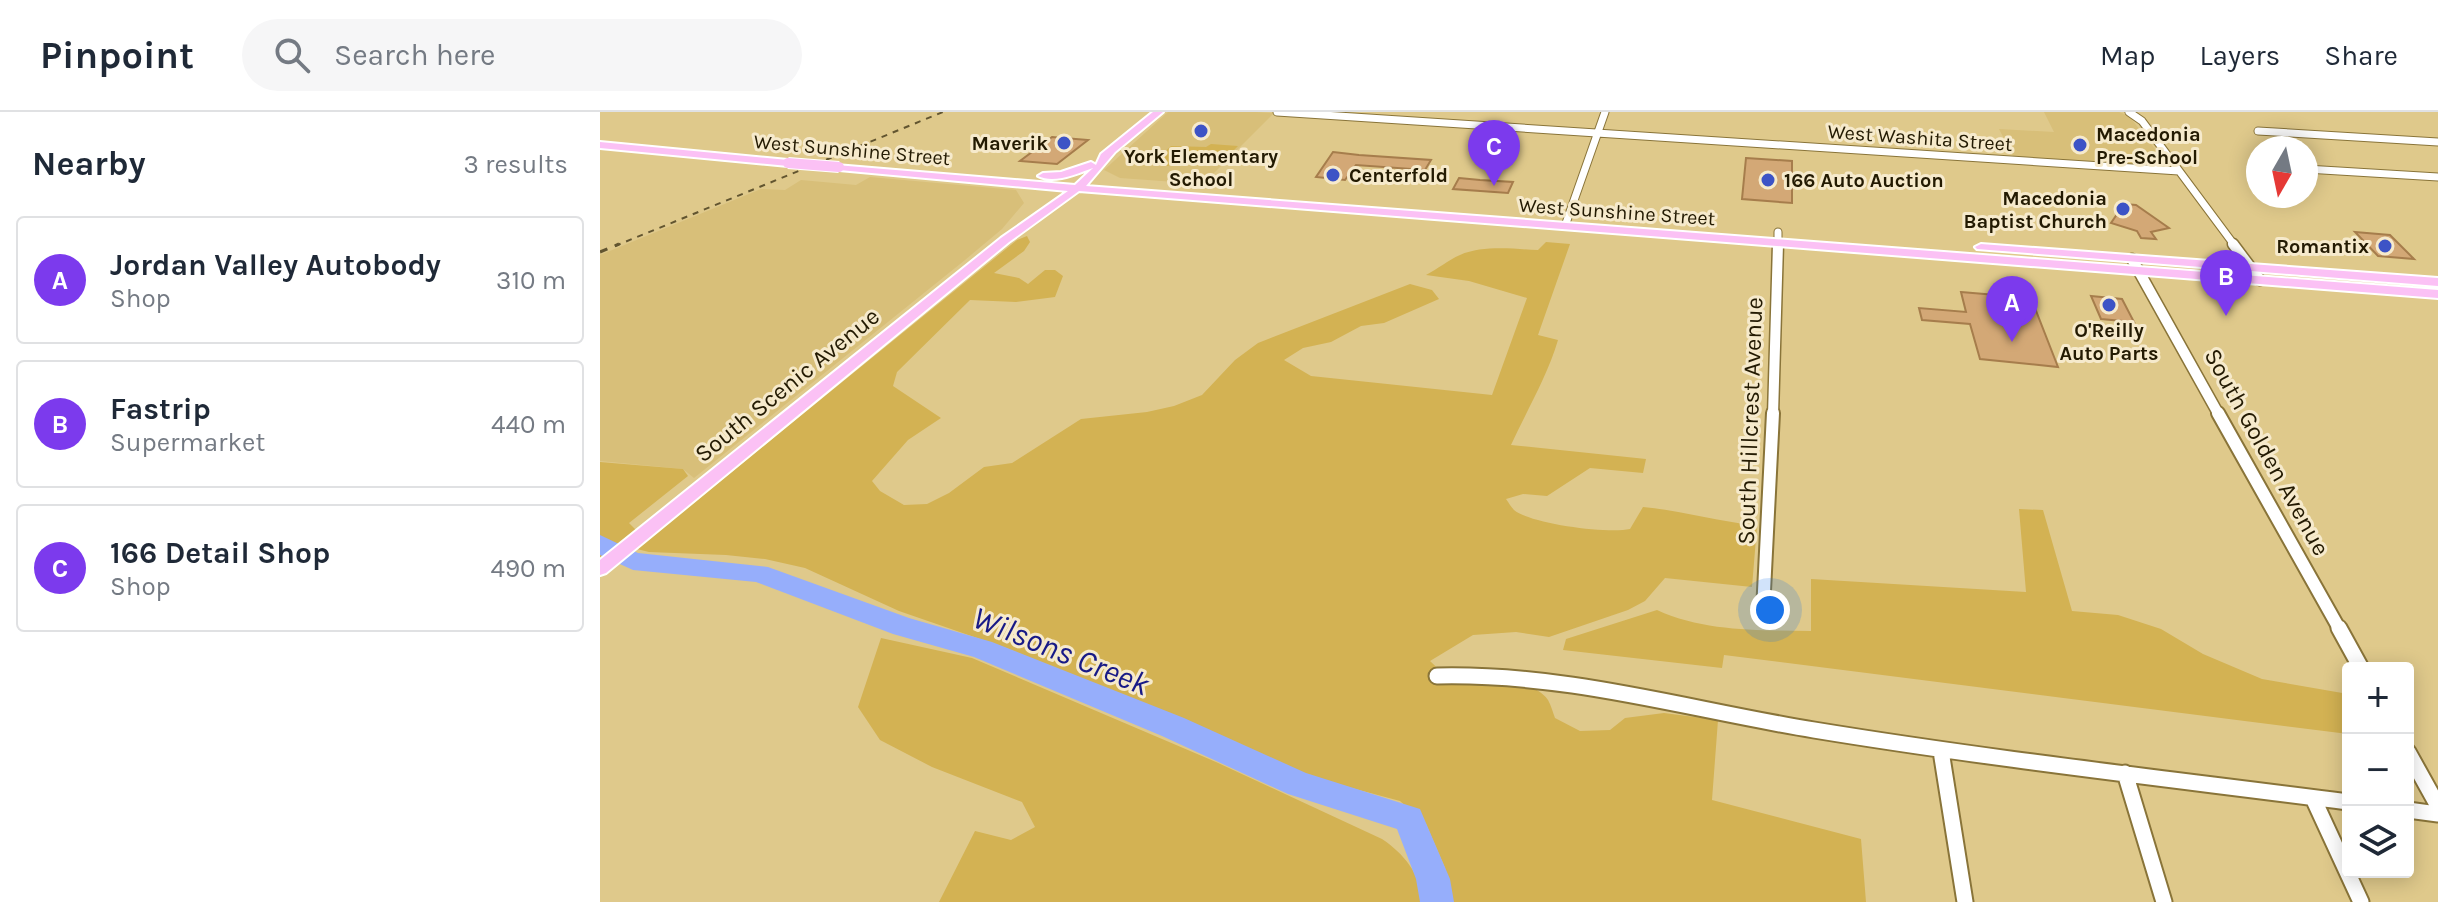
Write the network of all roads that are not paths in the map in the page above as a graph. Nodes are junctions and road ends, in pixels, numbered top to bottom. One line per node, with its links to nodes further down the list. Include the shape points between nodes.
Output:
1 (1159, 112): 10 (main road, South Scenic Avenue)
2 (1277, 112): 6 (street, West Washita Street)
3 (1605, 112): 6 (street)
4 (2130, 112): 12 (street)
5 (2258, 131): 7 (street)
6 (1597, 133): 12 (street, West Washita Street); 19 (street)
7 (2438, 142)
8 (600, 145): 9 (main road, West Sunshine Street, bridge)
9 (843, 165): 13 (main road, West Sunshine Street); 16 (main road, West Sunshine Street)
10 (1096, 165): 13 (main road); 15 (main road, South Scenic Avenue); 17 (main road, via 1103,176)
11 (2318, 170): 14 (street)
12 (2179, 171): 22 (street)
13 (1043, 176): 15 (main road, West Sunshine Street)
14 (2438, 177)
15 (1074, 183): 16 (main road, West Sunshine Street); 17 (main road, West Sunshine Street); 18 (main road, South Scenic Avenue)
16 (1024, 184): 18 (main road, via 1035,189)
17 (1124, 187): 18 (main road); 19 (main road, West Sunshine Street)
18 (1041, 204): 27 (main road, South Scenic Avenue, via 1005,240)
19 (1566, 221): 20 (main road, West Sunshine Street)
20 (1778, 237): 21 (main road, West Sunshine Street); 23 (main road, West Sunshine Street); 28 (street, South Hillcrest Avenue)
21 (2132, 259): 22 (main road, West Sunshine Street); 23 (street, South Golden Avenue)
22 (2251, 268): 24 (street); 25 (main road, West Sunshine Street)
23 (2138, 271): 24 (main road, West Sunshine Street); 29 (street, South Golden Avenue)
24 (2260, 280): 26 (main road, West Sunshine Street)
25 (2438, 282)
26 (2438, 294)
27 (600, 569)
28 (1763, 611)
29 (2358, 662)
30 (1437, 676): 31 (street, via 1490,672 1621,689 1797,728)
31 (1941, 751): 33 (street); 39 (street)
32 (2414, 763): 36 (street)
33 (2125, 773): 34 (street); 40 (street)
34 (2313, 798): 35 (street); 41 (street)
35 (2342, 801)
36 (2438, 806)
37 (2414, 811): 38 (street)
38 (2438, 814)
39 (1965, 902)
40 (2164, 902)
41 (2361, 902)

